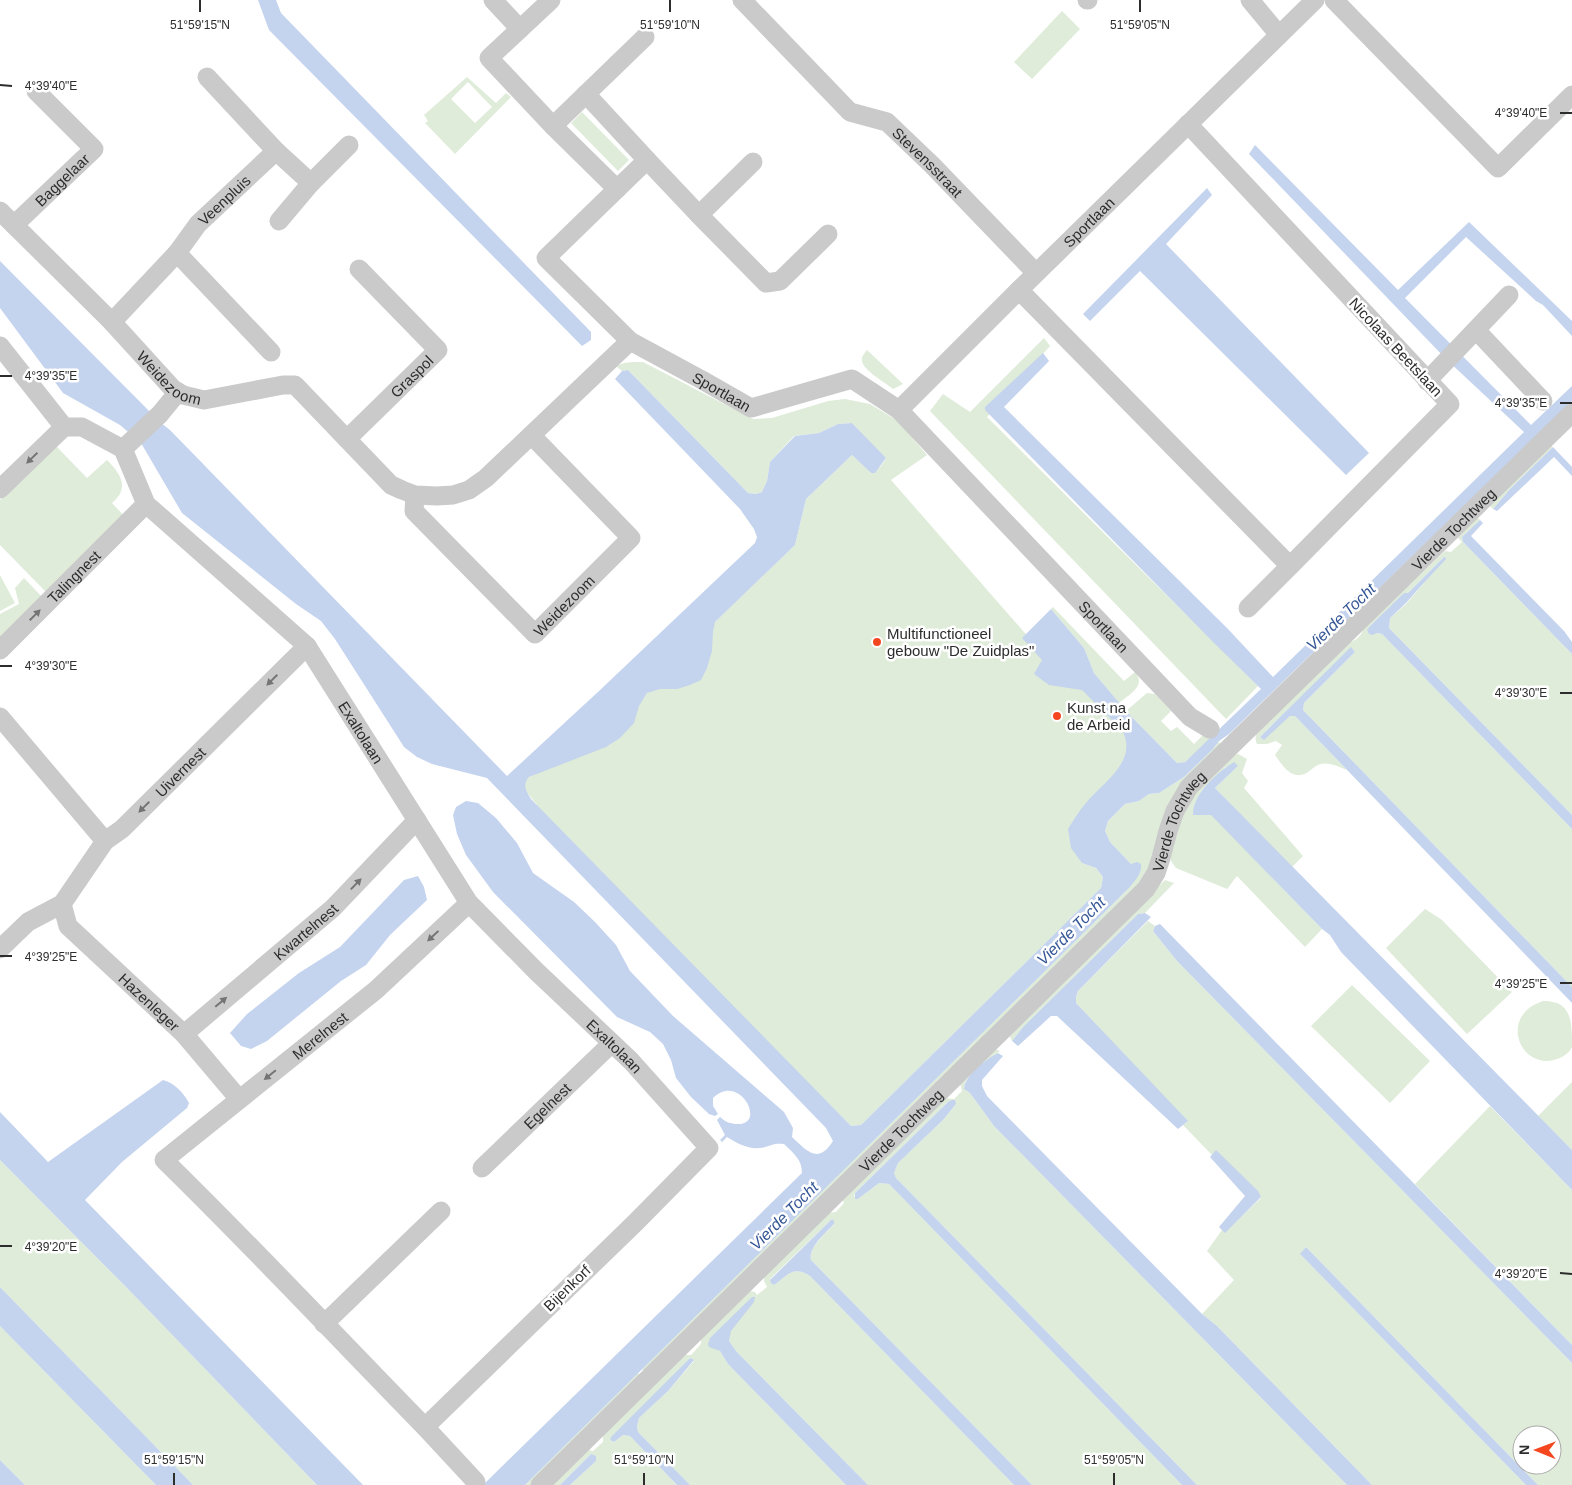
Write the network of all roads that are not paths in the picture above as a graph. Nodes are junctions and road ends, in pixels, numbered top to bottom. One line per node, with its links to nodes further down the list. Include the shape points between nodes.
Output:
1 (493, 0): 7 (street)
2 (551, 0): 7 (street)
3 (1250, 0): 8 (street)
4 (1315, 0): 8 (street, Sportlaan)
5 (1334, 0): 13 (street, via 1498,168)
6 (746, 1): 29 (street, Stevensstraat, via 850,112 887,122)
7 (520, 28): 15 (street, via 489,58)
8 (1279, 35): 14 (street, Sportlaan)
9 (645, 37): 12 (street)
10 (207, 77): 17 (street)
11 (36, 90): 25 (street, Baggelaar, via 94,148)
12 (586, 94): 15 (street); 18 (street)
13 (1572, 95)
14 (1188, 124): 29 (street, Sportlaan); 37 (street, Nicolaas Beetslaan)
15 (553, 126): 21 (street)
16 (349, 145): 20 (street)
17 (276, 151): 20 (street); 27 (street, Veenpluis, via 198,224)
18 (647, 160): 21 (street); 23 (street)
19 (753, 162): 23 (street)
20 (311, 183): 24 (street)
21 (617, 189): 34 (street, Sportlaan, via 546,258)
22 (0, 211): 25 (street, Weidezoom)
23 (698, 215): 26 (street, via 766,283 780,281)
24 (279, 221)
25 (14, 225): 32 (street, Weidezoom)
26 (828, 234)
27 (178, 253): 32 (street, Veenpluis); 36 (street)
28 (359, 269): 43 (street, Graspol, via 438,350)
29 (1036, 273): 30 (street, Sportlaan)
30 (1019, 290): 40 (street, Sportlaan); 49 (street)
31 (1509, 295): 33 (street)
32 (112, 322): 38 (street, Weidezoom)
33 (1476, 330): 37 (street); 39 (street)
34 (630, 341): 40 (street, Sportlaan, via 751,408 852,379); 47 (street, Weidezoom, via 486,478 469,490 453,494)
35 (0, 346): 42 (street)
36 (271, 352)
37 (1427, 380): 49 (street, Nicolaas Beetslaan, via 1450,404)
38 (178, 392): 43 (street, Weidezoom, via 204,400 295,385); 45 (street)
39 (1543, 401)
40 (899, 410): 54 (street, Sportlaan, via 1190,717)
41 (1572, 413): 69 (street, Vierde Tochtweg, via 1189,787 1175,811 1156,873 1146,889 791,1233)
42 (64, 426): 45 (street, via 82,427); 46 (street, one-way to 46)
43 (347, 439): 47 (street, Weidezoom, via 391,485)
44 (537, 441): 47 (street, Weidezoom, via 631,538 535,634 414,511)
45 (127, 446): 48 (street, Exaltolaan)
46 (0, 489)
47 (415, 495)
48 (146, 504): 51 (street, Exaltolaan); 52 (street, Talingnest, one-way to 48)
49 (1290, 566): 50 (street, Nicolaas Beetslaan)
50 (1248, 608)
51 (307, 646): 55 (street, Exaltolaan); 56 (street, Uivernest, one-way to 56, via 122,830)
52 (0, 650)
53 (0, 717): 56 (street)
54 (1210, 729)
55 (417, 820): 57 (street, Exaltolaan); 60 (street, Kwartelnest, one-way to 55, via 333,908)
56 (105, 841): 58 (street, Uivernest)
57 (469, 903): 61 (street, Exaltolaan); 62 (street, Merelnest, one-way to 62, via 376,990)
58 (62, 904): 59 (street, via 28,922); 60 (street, Hazenleger, via 68,926)
59 (0, 949)
60 (184, 1034): 62 (street, Hazenleger)
61 (612, 1043): 63 (street, Exaltolaan); 64 (street, Egelnest)
62 (239, 1099): 66 (street, Merelnest, via 164,1160)
63 (709, 1148): 67 (street, Bijenkorf)
64 (482, 1168)
65 (441, 1211): 66 (street)
66 (324, 1324): 67 (street)
67 (425, 1427): 68 (street)
68 (476, 1482)
69 (540, 1485)

